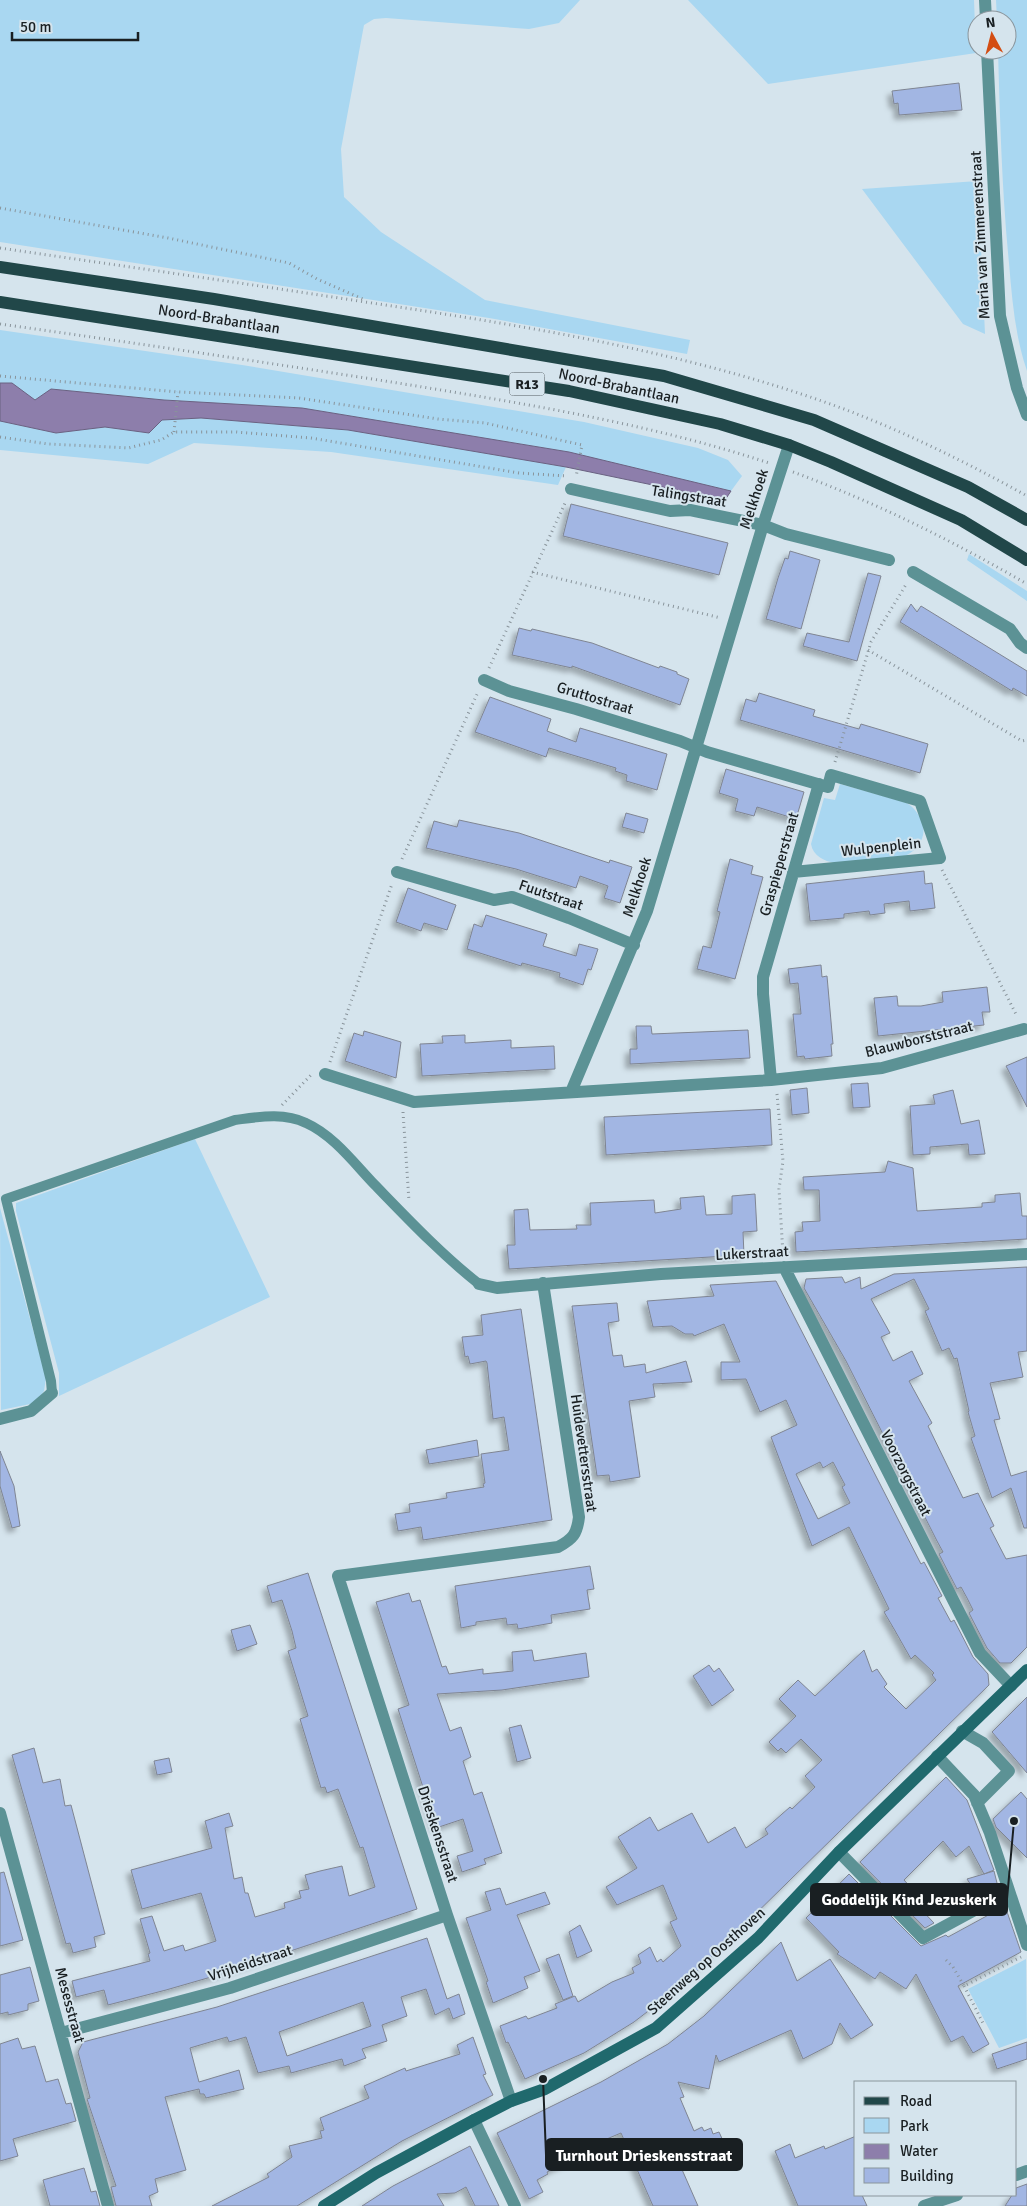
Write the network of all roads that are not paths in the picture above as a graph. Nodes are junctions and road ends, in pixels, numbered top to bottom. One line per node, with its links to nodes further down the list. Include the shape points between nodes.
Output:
1 (987, 60): 4 (street, Maria van Zimmerenstraat, via 1000,316)
2 (0, 267): 7 (main road, Noord-Brabantlaan / R13, via 214,299 664,376 814,420 968,487)
3 (0, 302): 5 (main road, Noord-Brabantlaan / R13, via 569,391 720,424)
4 (1027, 415)
5 (788, 445): 8 (street, Melkhoek); 10 (main road, Noord-Brabantlaan / R13, via 961,520)
6 (571, 489): 8 (street, Talingstraat, via 670,511 690,510)
7 (1027, 520)
8 (762, 525): 9 (street, Talingstraat); 14 (street, Melkhoek)
9 (889, 560)
10 (1027, 560)
11 (914, 572): 12 (street, via 1010,629)
12 (1027, 648)
13 (484, 680): 14 (street, Gruttostraat)
14 (696, 748): 15 (street); 18 (street, Melkhoek)
15 (819, 784): 17 (street, Graspieperstraat); 17 (street, Wulpenplein, via 828,787 831,775 920,801 940,858)
16 (397, 872): 18 (street, Fuutstraat, via 494,900 512,897)
17 (794, 872): 21 (street, Graspieperstraat, via 763,977)
18 (634, 945): 22 (street, Melkhoek)
19 (1024, 1029): 21 (street, Blauwborststraat, via 882,1068)
20 (325, 1074): 22 (street, via 414,1102)
21 (771, 1080): 22 (street, Blauwborststraat)
22 (571, 1092)
23 (1027, 1254): 24 (street, Lukerstraat)
24 (784, 1267): 25 (street, Lukerstraat); 31 (street, Voorzorgstraat, via 980,1653)
25 (543, 1282): 26 (street, Lukerstraat, via 497,1288); 29 (street, Huidevettersstraat, via 579,1517 577,1532 558,1547)
26 (480, 1284): 27 (lane, via 443,1255 331,1139 306,1122 276,1116 234,1120 6,1199 52,1381)
27 (52, 1393): 28 (street, via 31,1411)
28 (0, 1419)
29 (338, 1576): 38 (street, Drieskensstraat)
30 (1027, 1670): 31 (street, Steenweg op Oosthoven)
31 (1011, 1686): 32 (street, Steenweg op Oosthoven)
32 (962, 1731): 33 (street, Steenweg op Oosthoven); 34 (street, via 983,1743 1009,1771)
33 (937, 1756): 34 (street, via 974,1795); 36 (street, Steenweg op Oosthoven)
34 (977, 1803): 37 (street)
35 (0, 1813): 40 (street, Mesesstraat)
36 (839, 1852): 37 (street, via 923,1938); 41 (street, Steenweg op Oosthoven, via 758,1938 656,2028 545,2088)
37 (1008, 1892): 39 (street)
38 (447, 1915): 40 (street, Vrijheidstraat, via 230,1988); 41 (street, Drieskensstraat)
39 (1025, 1950)
40 (61, 2034): 44 (street, Mesesstraat)
41 (511, 2101): 42 (street, Steenweg op Oosthoven)
42 (474, 2120): 45 (street, Steenweg op Oosthoven); 46 (street)
43 (954, 2196): 47 (street)
44 (108, 2206)
45 (324, 2206)
46 (515, 2206)
47 (924, 2206)

